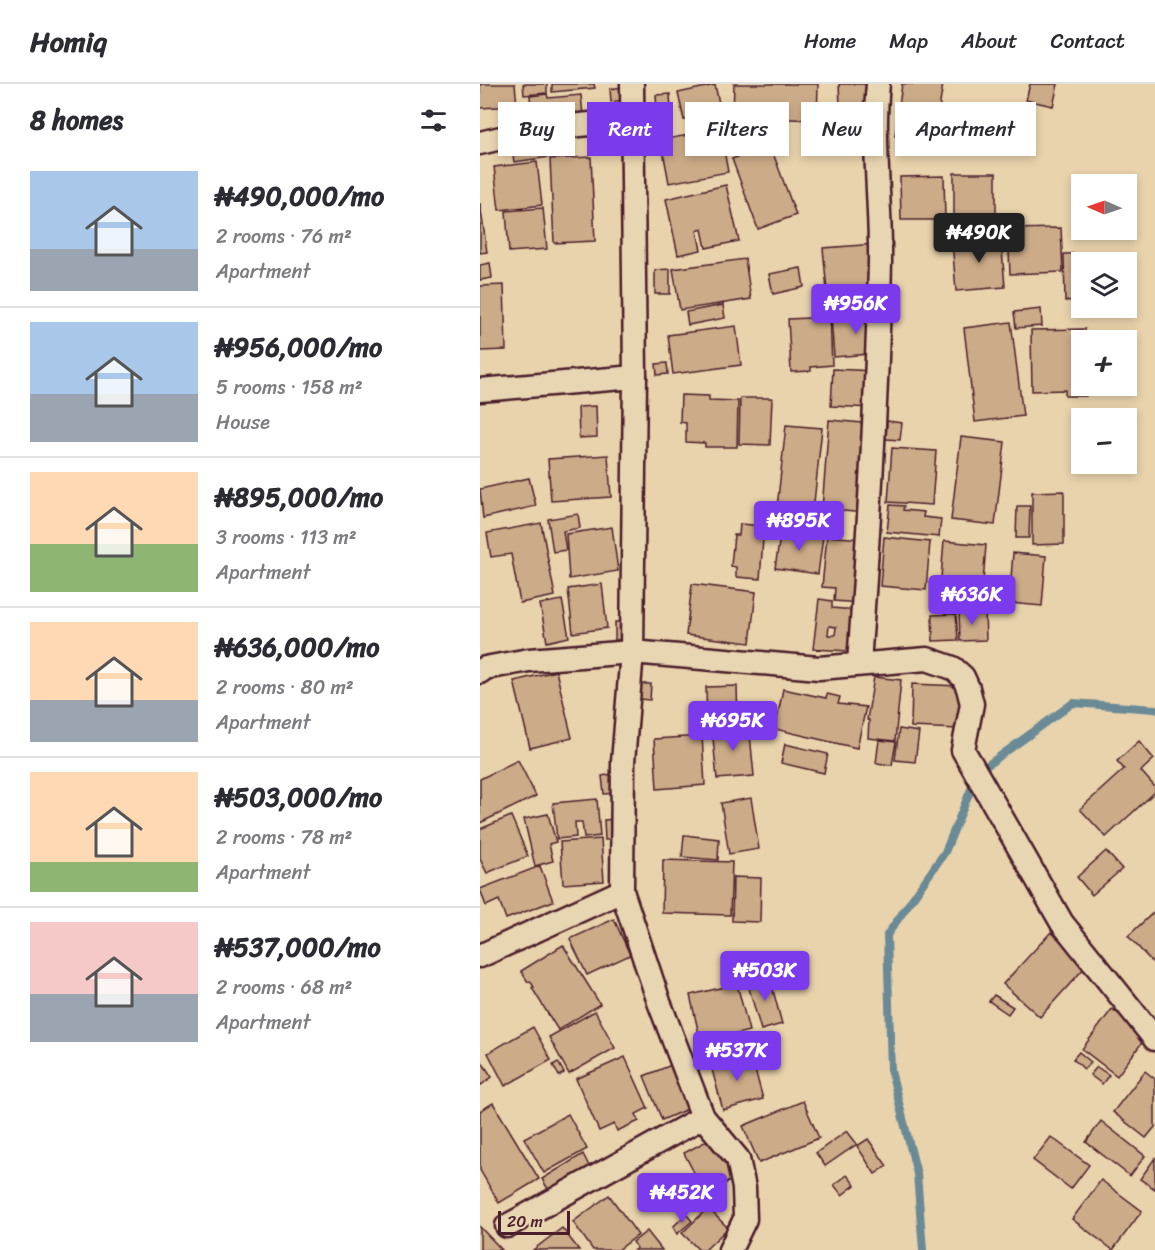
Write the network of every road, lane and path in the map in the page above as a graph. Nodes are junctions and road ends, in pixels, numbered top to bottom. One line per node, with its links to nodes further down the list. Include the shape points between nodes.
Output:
1 (632, 84): 3 (street)
2 (878, 84): 10 (street, via 878,386)
3 (632, 102)
4 (587, 124): 5 (street, via 538,129)
5 (480, 143)
6 (632, 156): 7 (street)
7 (635, 377): 8 (street); 9 (street)
8 (480, 390)
9 (632, 652): 10 (street, via 819,668); 11 (street, via 530,660); 12 (street, via 623,762)
10 (859, 663): 14 (street, via 927,659 953,668 963,677 972,704 963,744 970,762 1062,923)
11 (480, 672)
12 (622, 891): 13 (street); 15 (street)
13 (482, 951)
14 (1155, 1039)
15 (703, 1117): 16 (street); 17 (street, via 738,1159 744,1188 745,1219)
16 (507, 1226)
17 (730, 1250)

